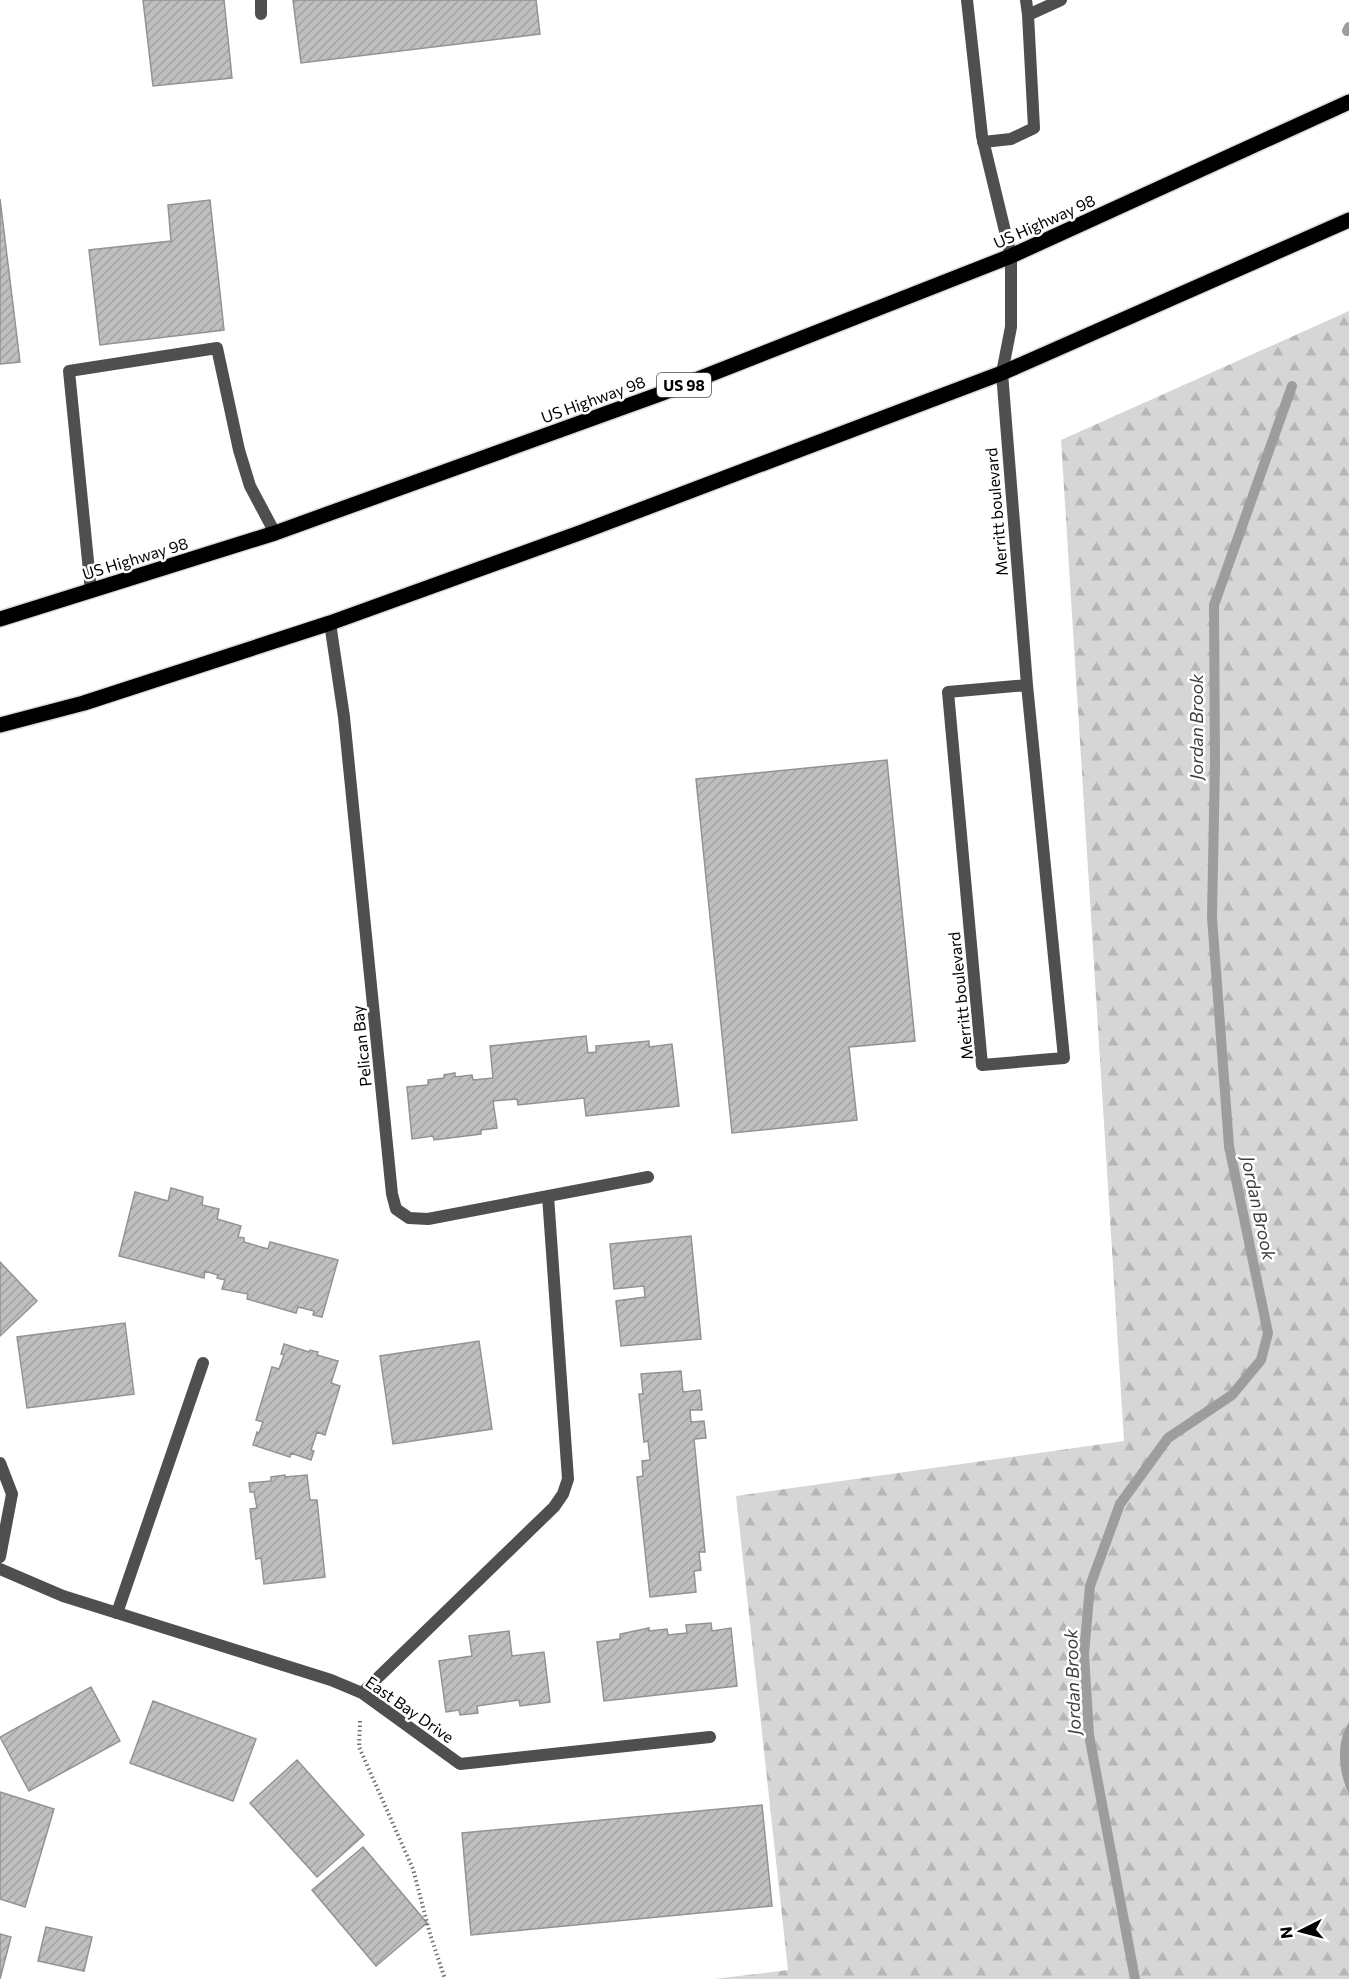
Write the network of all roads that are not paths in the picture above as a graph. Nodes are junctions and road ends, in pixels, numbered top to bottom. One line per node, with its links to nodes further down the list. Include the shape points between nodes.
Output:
1 (261, 0): 5 (street)
2 (967, 0): 8 (street, Merritt boulevard)
3 (1026, 0): 6 (street)
4 (1061, 0): 6 (street)
5 (261, 14)
6 (1028, 15): 8 (street, via 1034,128 1011,139)
7 (1349, 102): 10 (main road, US Highway 98 / US 98)
8 (983, 142): 10 (street, Merritt boulevard)
9 (1349, 220): 11 (main road)
10 (1011, 256): 11 (street, Merritt boulevard, via 1011,327); 12 (main road, US Highway 98 / US 98, via 660,394)
11 (1002, 373): 15 (main road); 16 (street, Merritt boulevard)
12 (275, 533): 13 (main road, US Highway 98 / US 98); 13 (street, via 250,486 218,348 69,371)
13 (91, 591): 14 (main road, US Highway 98 / US 98)
14 (0, 619)
15 (330, 623): 17 (main road, via 84,703); 19 (street, Pelican Bay, via 344,717 396,1209 409,1218 428,1219)
16 (1027, 685): 16 (street, Merritt boulevard, via 1064,1058 982,1065 948,692)
17 (2, 720)
18 (648, 1177): 19 (street, Pelican Bay)
19 (548, 1196): 25 (street, via 568,1479 563,1494)
20 (202, 1363): 24 (street)
21 (0, 1463): 22 (street, via 12,1494)
22 (0, 1557)
23 (0, 1569): 24 (street, East Bay Drive, via 63,1596)
24 (117, 1613): 25 (street, East Bay Drive, via 331,1680)
25 (362, 1694): 26 (street, East Bay Drive, via 460,1764)
26 (710, 1737)

